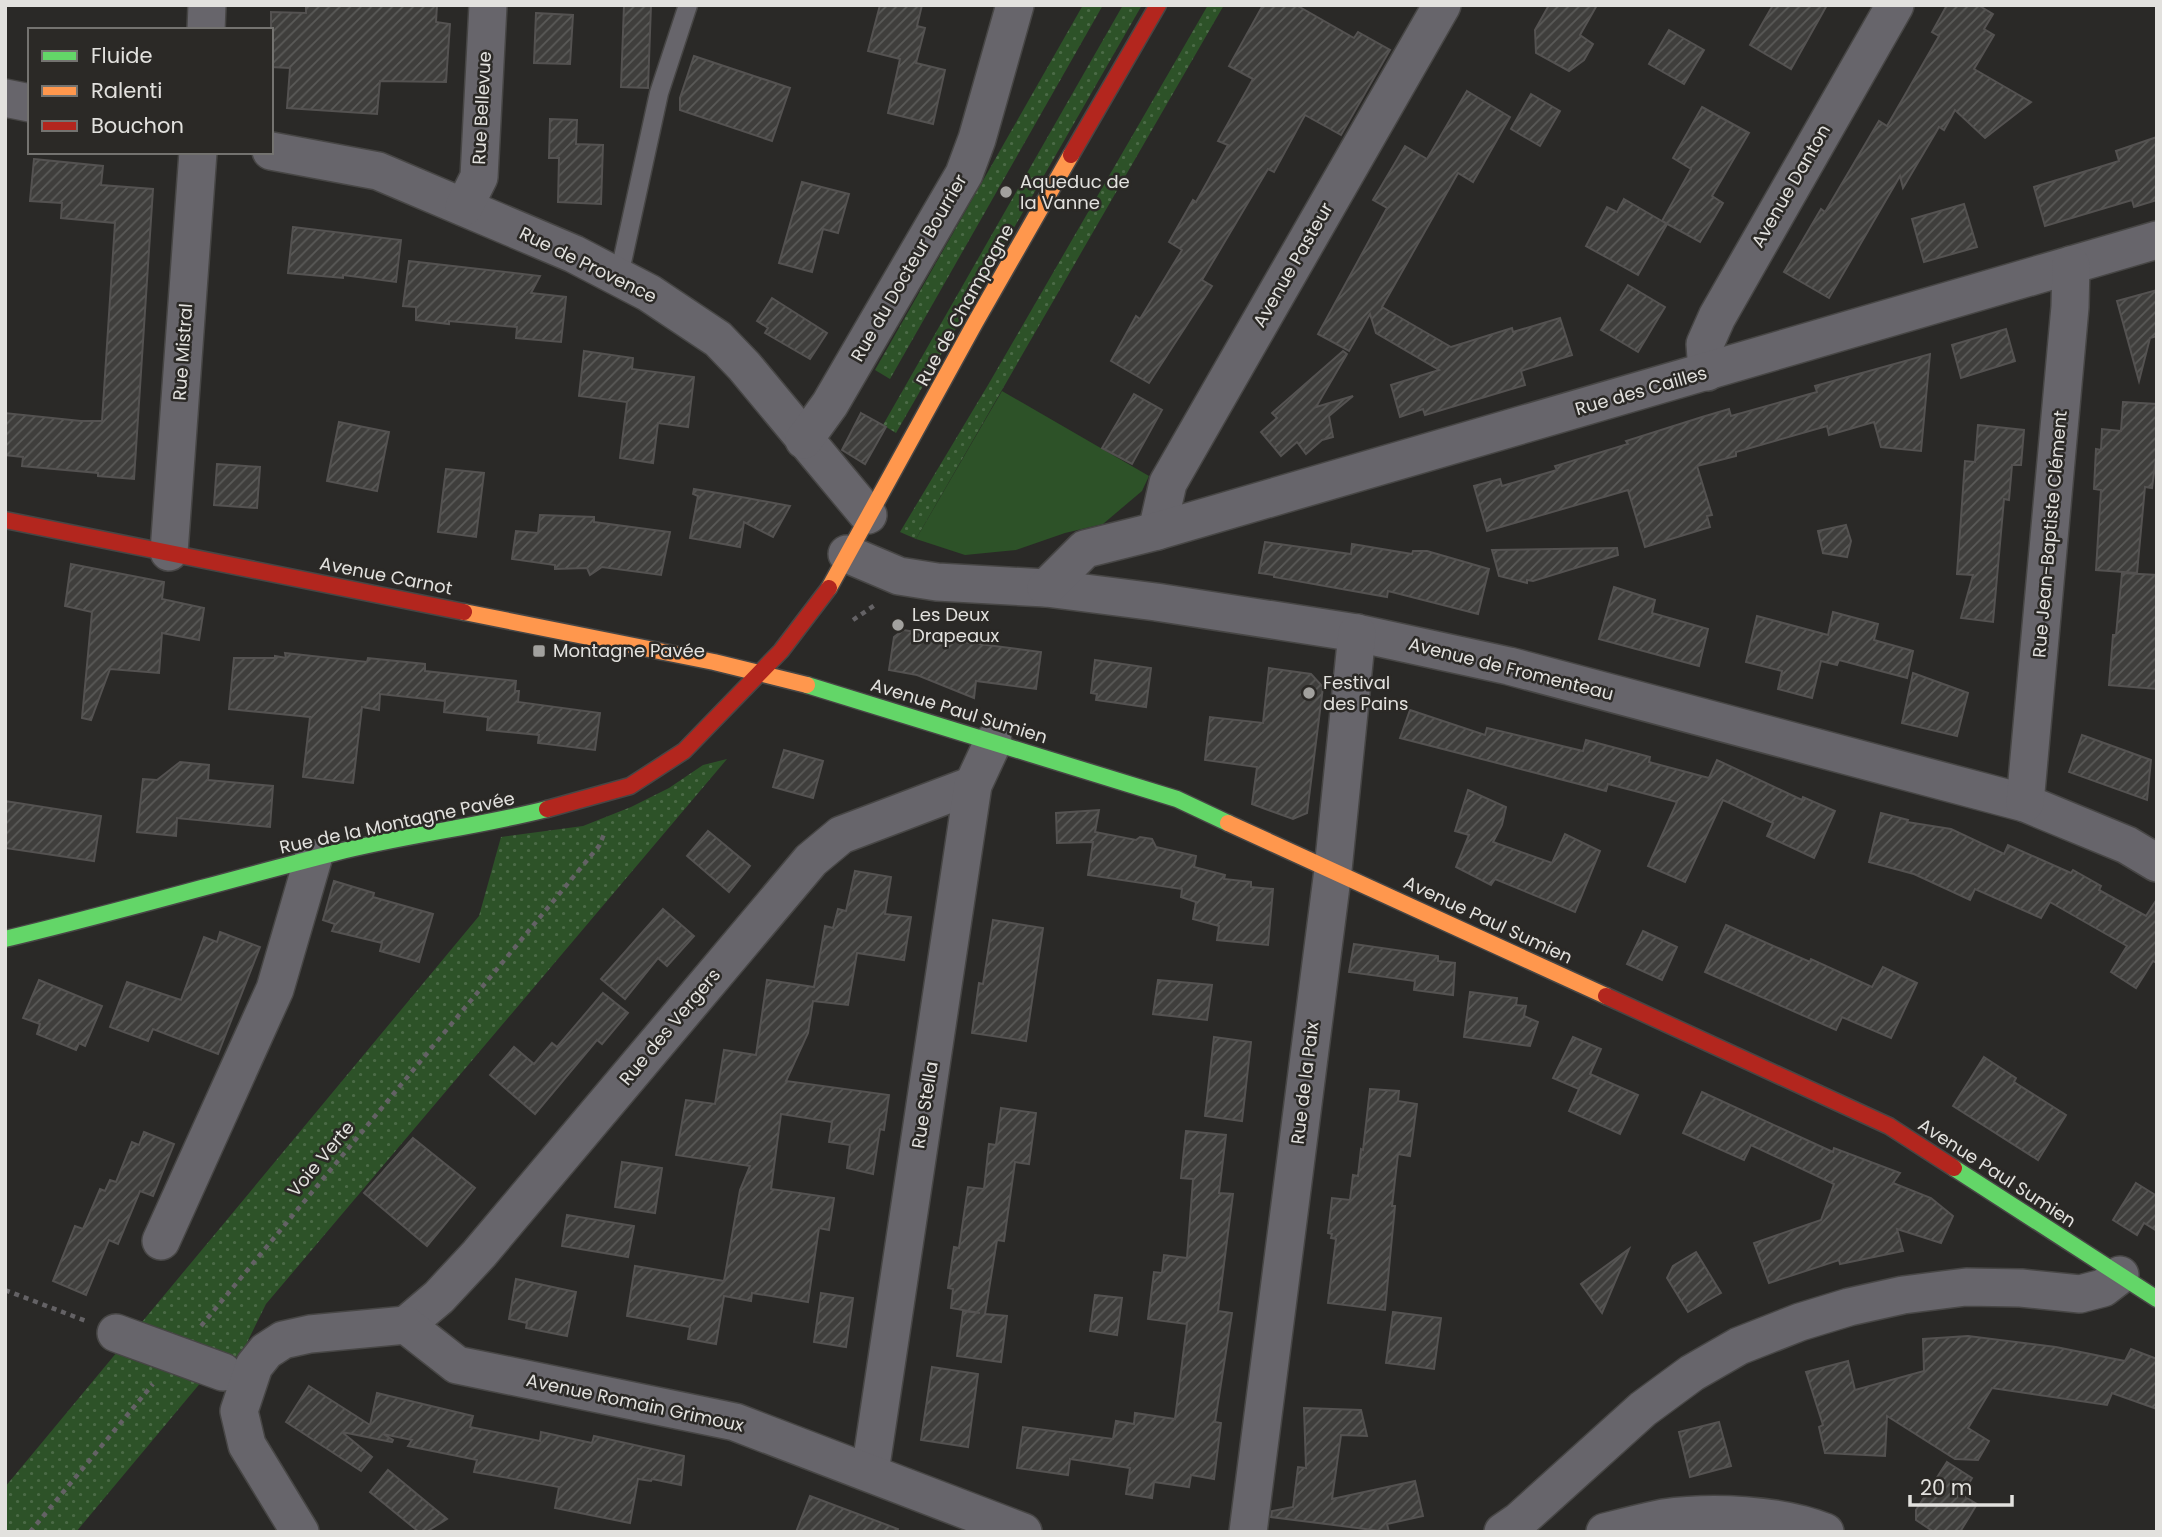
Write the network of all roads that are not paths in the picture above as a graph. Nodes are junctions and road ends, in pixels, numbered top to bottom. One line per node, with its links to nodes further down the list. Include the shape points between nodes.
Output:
1 (207, 5): 8 (street)
2 (488, 5): 13 (street, Rue Bellevue, via 478,177)
3 (688, 5): 16 (lane, via 659,93)
4 (1015, 5): 18 (street, Rue du Docteur Bourrier, via 964,174 830,404)
5 (1158, 5): 19 (street, Rue de Champagne)
6 (1442, 5): 21 (street, Avenue Pasteur)
7 (1895, 5): 17 (street, Avenue Danton, via 1717,317 1705,344)
8 (206, 28)
9 (5, 98): 10 (street)
10 (28, 103)
11 (273, 151): 13 (street, Rue de Provence, via 378,171)
12 (198, 154): 22 (street, Rue Mistral)
13 (464, 207): 16 (street, Rue de Provence)
14 (2157, 240): 15 (street, Rue des Cailles)
15 (2071, 265): 17 (street, Rue des Cailles); 30 (street, Rue Jean-Baptiste Clément)
16 (619, 276): 18 (street, Rue de Provence, via 718,339)
17 (1707, 372): 21 (street, Rue des Cailles)
18 (804, 440): 19 (street, Rue de Provence)
19 (867, 515): 23 (street, Rue de Champagne)
20 (5, 520): 22 (street, Avenue Carnot)
21 (1141, 535): 24 (street, Rue des Cailles, via 1085,549); 25 (street)
22 (169, 552): 27 (street, Avenue Carnot)
23 (847, 554): 24 (street, Avenue de Fromenteau, via 899,576); 27 (street, Rue de la Montagne Pavée, via 827,591)
24 (1046, 588): 25 (street, Avenue de Fromenteau)
25 (1125, 598): 26 (street, Avenue de Fromenteau)
26 (1357, 633): 30 (street, Avenue de Fromenteau, via 1509,666); 33 (street, Rue de la Paix)
27 (759, 673): 28 (street, Avenue Paul Sumien); 31 (street, Rue de la Montagne Pavée, via 684,751 646,777 603,795)
28 (993, 741): 29 (street, Rue Stella); 33 (street, Avenue Paul Sumien, via 1177,799)
29 (973, 785): 38 (street, Rue des Vergers, via 841,835 811,860 479,1254); 41 (street, Rue Stella)
30 (2025, 803): 32 (street, Avenue de Fromenteau, via 2127,845)
31 (313, 859): 34 (street, Rue de la Montagne Pavée); 35 (street, via 275,989)
32 (2157, 863)
33 (1333, 870): 36 (street, Avenue Paul Sumien, via 1889,1126); 44 (street, Rue de la Paix)
34 (5, 939)
35 (160, 1241)
36 (2120, 1275): 37 (street, Avenue Paul Sumien); 45 (street, via 2103,1288 2080,1294 1966,1287 1903,1295 1825,1314 1740,1346 1692,1373 1643,1409)
37 (2157, 1298)
38 (406, 1325): 40 (street, via 283,1340); 41 (street, Avenue Romain Grimoux, via 457,1365 736,1422)
39 (116, 1333): 40 (street, via 176,1356)
40 (239, 1369): 42 (street, via 239,1411 247,1445)
41 (870, 1472): 43 (street, Avenue Romain Grimoux)
42 (300, 1532)
43 (1023, 1532)
44 (1248, 1532)
45 (1503, 1532)
46 (1605, 1532): 47 (street, via 1664,1518 1719,1515 1772,1519)
47 (1825, 1532)

